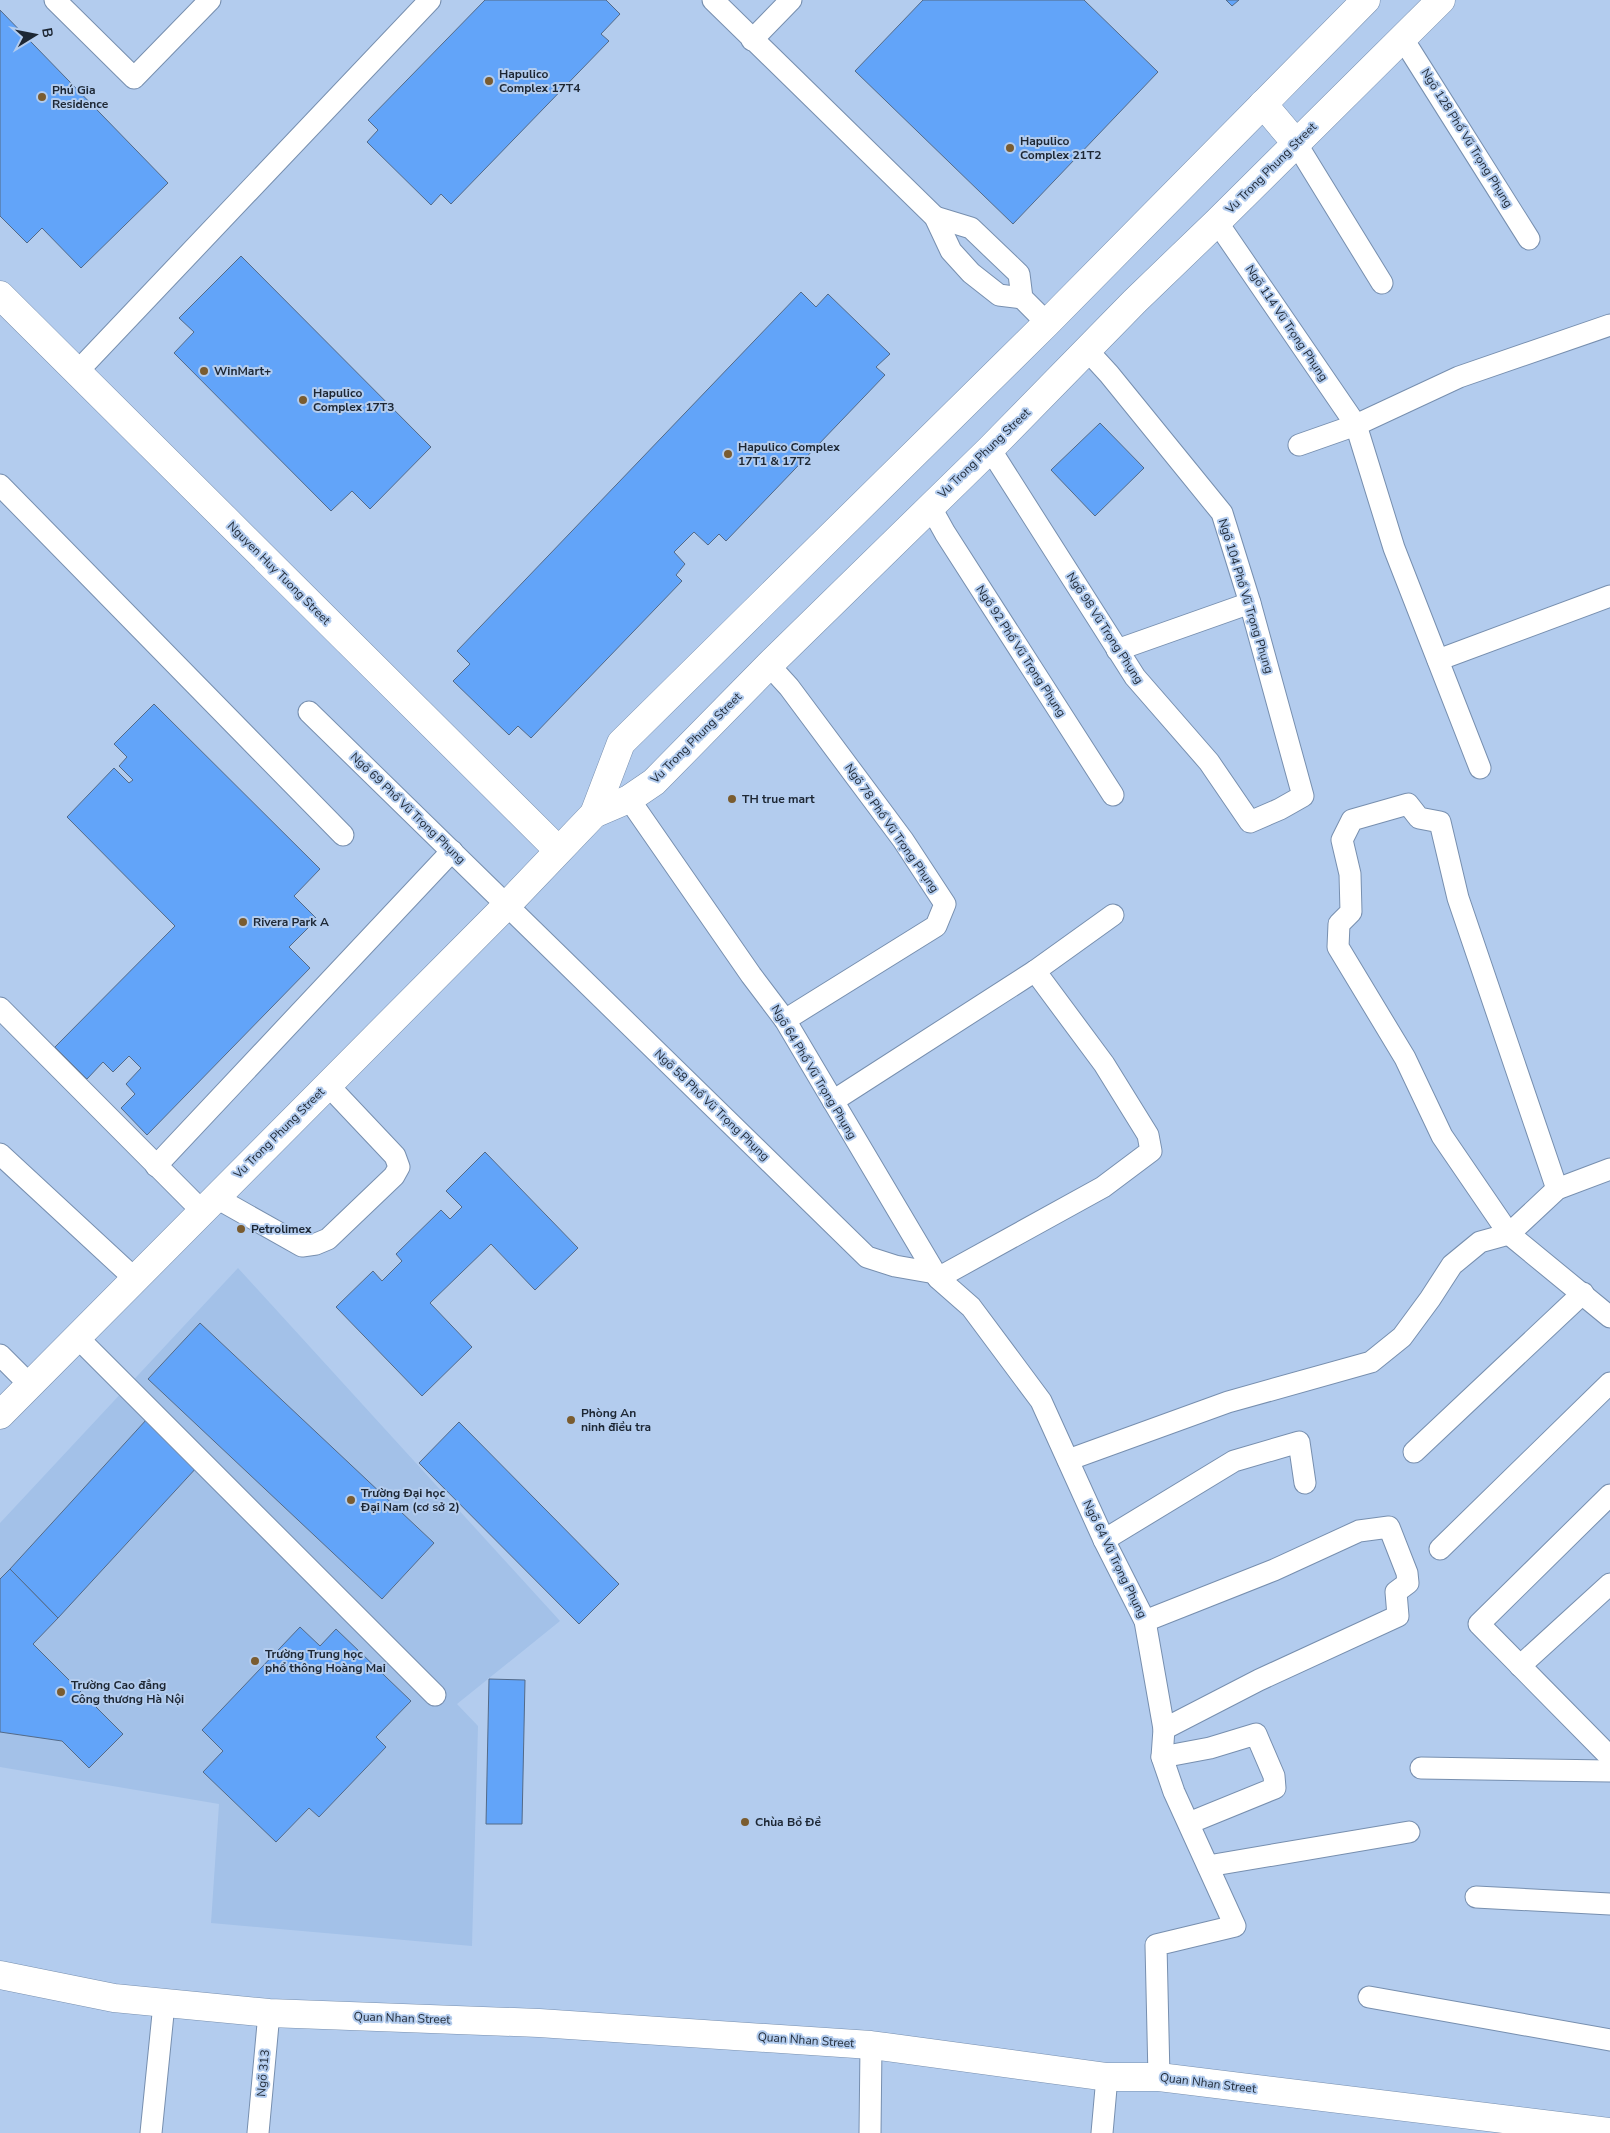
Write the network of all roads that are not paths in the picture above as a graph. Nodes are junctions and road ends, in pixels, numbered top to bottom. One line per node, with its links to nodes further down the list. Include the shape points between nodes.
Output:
1 (55, 0): 2 (lane, via 134,78)
2 (210, 0)
3 (430, 0): 21 (lane)
4 (712, 0): 9 (lane)
5 (791, 0): 9 (lane)
6 (1366, 0): 10 (street)
7 (1441, 0): 8 (street, Vu Trong Phung Street)
8 (1403, 39): 11 (street, Vu Trong Phung Street); 14 (lane, Ngõ 128 Phố Vũ Trọng Phụng)
9 (752, 40): 12 (lane)
10 (1263, 104): 11 (street); 18 (street)
11 (1296, 143): 13 (street, Vu Trong Phung Street); 15 (lane)
12 (934, 217): 17 (lane, via 951,251 971,273 999,296); 17 (lane, via 971,228 1019,274)
13 (1217, 222): 20 (street, Vu Trong Phung Street); 22 (lane, Ngõ 114 Vũ Trọng Phụng)
14 (1529, 239)
15 (1382, 283)
16 (0, 295): 21 (street, Nguyen Huy Tuong Street)
17 (1022, 298): 18 (lane)
18 (1047, 323): 36 (street, via 621,743)
19 (1610, 325): 22 (lane, via 1459,377)
20 (1087, 350): 24 (street, Vu Trong Phung Street); 28 (lane, Ngõ 104 Phố Vũ Trọng Phụng, via 1222,513)
21 (77, 372): 39 (street, Nguyen Huy Tuong Street)
22 (1356, 425): 23 (lane); 30 (lane, Ngõ 114 Vũ Trọng Phụng, via 1394,548)
23 (1299, 445)
24 (990, 449): 26 (street, Vu Trong Phung Street); 29 (lane, Ngõ 98 Vũ Trọng Phụng)
25 (0, 485): 38 (lane)
26 (930, 506): 31 (street, Vu Trong Phung Street); 34 (lane, Ngõ 92 Phố Vũ Trọng Phụng)
27 (1608, 601): 30 (lane)
28 (1250, 603): 29 (lane); 37 (lane, Ngõ 104 Phố Vũ Trọng Phụng, via 1303,796)
29 (1117, 650): 37 (lane, Ngõ 98 Vũ Trọng Phụng, via 1135,677 1209,762)
30 (1438, 660): 33 (lane, Ngõ 114 Vũ Trọng Phụng)
31 (769, 665): 35 (street, Vu Trong Phung Street, via 654,782); 45 (lane, Ngõ 78 Phố Vũ Trọng Phụng, via 789,687 903,840 945,904 936,926)
32 (309, 712): 40 (lane, Ngõ 69 Phố Vũ Trọng Phụng)
33 (1480, 768)
34 (1113, 796)
35 (629, 798): 36 (street, Vu Trong Phung Street); 45 (lane, Ngõ 64 Phố Vũ Trọng Phụng)
36 (594, 814): 39 (street, Vu Trong Phung Street)
37 (1250, 822)
38 (343, 834)
39 (558, 850): 41 (street, Vu Trong Phung Street)
40 (452, 851): 41 (lane, Ngõ 69 Phố Vũ Trọng Phụng); 49 (lane)
41 (508, 904): 46 (street, Vu Trong Phung Street); 54 (lane, Ngõ 58 Phố Vũ Trọng Phụng, via 867,1257)
42 (1114, 914): 43 (lane)
43 (1035, 971): 47 (lane); 54 (lane, via 1104,1064 1148,1135 1151,1151 1103,1187)
44 (0, 1008): 49 (lane)
45 (785, 1020): 47 (lane, Ngõ 64 Phố Vũ Trọng Phụng)
46 (328, 1084): 52 (street, Vu Trong Phung Street); 52 (lane, via 395,1156 399,1167 394,1176 328,1239 316,1244 302,1246)
47 (833, 1101): 54 (lane, Ngõ 64 Phố Vũ Trọng Phụng)
48 (0, 1154): 55 (lane)
49 (156, 1166): 52 (lane)
50 (1610, 1169): 51 (lane)
51 (1557, 1189): 53 (lane); 53 (lane, via 1458,898 1440,822 1419,818 1408,804 1352,820 1342,840 1350,874 1351,912 1339,924 1338,948 1405,1058 1442,1136)
52 (209, 1204): 55 (street, Vu Trong Phung Street)
53 (1508, 1234): 56 (lane); 64 (lane, via 1480,1242 1452,1266 1402,1337 1371,1362 1228,1402)
54 (937, 1276): 64 (lane, Ngõ 64 Vũ Trọng Phụng, via 971,1307 1041,1401)
55 (134, 1278): 58 (street, Vu Trong Phung Street)
56 (1583, 1293): 57 (lane); 63 (lane)
57 (1610, 1317)
58 (77, 1337): 61 (street, Vu Trong Phung Street); 72 (lane)
59 (0, 1355): 61 (lane)
60 (1610, 1383): 68 (lane)
61 (30, 1385): 62 (street, Vu Trong Phung Street)
62 (0, 1415)
63 (1414, 1452)
64 (1068, 1460): 67 (lane, Ngõ 64 Vũ Trọng Phụng)
65 (1305, 1483): 67 (lane, via 1299,1442 1234,1461)
66 (1610, 1495): 71 (lane, via 1479,1624)
67 (1104, 1540): 70 (lane, Ngõ 64 Vũ Trọng Phụng)
68 (1440, 1549)
69 (1610, 1584): 71 (lane)
70 (1145, 1621): 73 (lane, Ngõ 64 Vũ Trọng Phụng); 73 (lane, via 1359,1532 1390,1527 1407,1573 1408,1583 1396,1592 1398,1616)
71 (1520, 1666): 74 (lane)
72 (435, 1695)
73 (1164, 1728): 75 (lane, Ngõ 64 Vũ Trọng Phụng)
74 (1607, 1747)
75 (1162, 1757): 78 (lane, Ngõ 64 Vũ Trọng Phụng); 78 (lane, via 1210,1748 1256,1734 1274,1776 1274,1788)
76 (1421, 1768): 77 (lane)
77 (1610, 1771)
78 (1189, 1823): 80 (lane, Ngõ 64 Vũ Trọng Phụng)
79 (1409, 1832): 80 (lane)
80 (1208, 1866): 89 (lane, Ngõ 64 Vũ Trọng Phụng, via 1235,1926 1156,1945)
81 (1476, 1897): 82 (lane)
82 (1610, 1904)
83 (0, 1974): 85 (street, Quan Nhan Street, via 114,1998)
84 (1369, 1997): 87 (lane)
85 (164, 2004): 86 (street, Quan Nhan Street); 92 (lane)
86 (268, 2014): 88 (street, Quan Nhan Street, via 539,2023); 93 (lane, Ngõ 313)
87 (1610, 2040)
88 (871, 2044): 90 (street, Quan Nhan Street); 94 (lane)
89 (1159, 2076): 90 (street, Quan Nhan Street); 91 (street, Quan Nhan Street)
90 (1107, 2077): 95 (lane)
91 (1606, 2132)
92 (151, 2133)
93 (258, 2133)
94 (870, 2133)
95 (1102, 2133)

